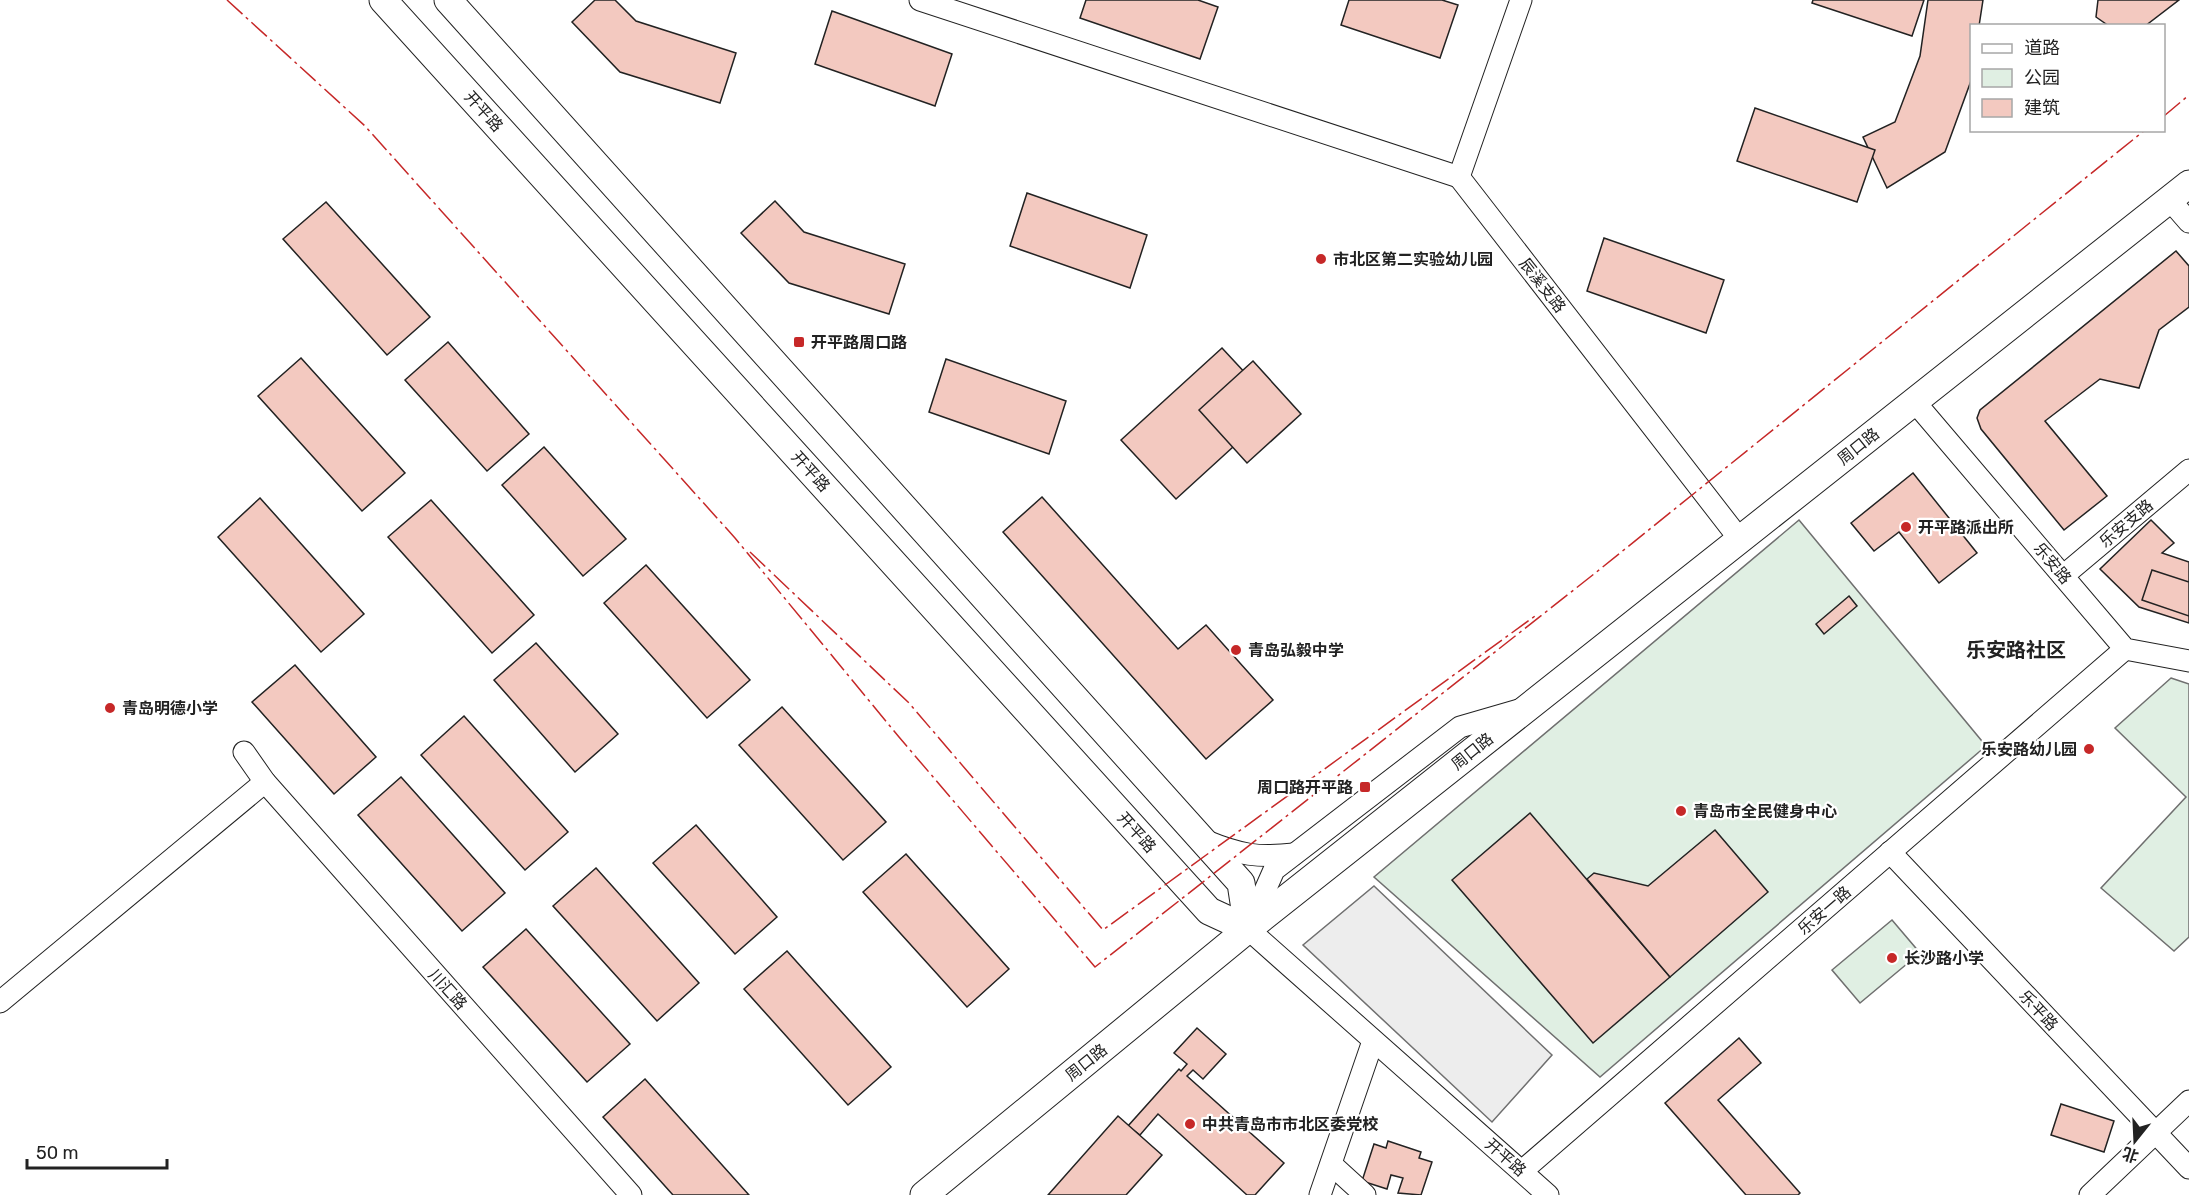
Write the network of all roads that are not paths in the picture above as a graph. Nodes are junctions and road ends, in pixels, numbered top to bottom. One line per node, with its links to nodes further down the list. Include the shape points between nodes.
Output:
1 (383, 0): 20 (main road, 开平路, via 1209,911)
2 (448, 0): 17 (main road)
3 (920, 0): 5 (street)
4 (1521, 0): 5 (street)
5 (1459, 177): 10 (street, 辰溪支路)
6 (2179, 191): 7 (street); 8 (main road, 周口路)
7 (2189, 222)
8 (1914, 401): 10 (main road, 周口路); 11 (street, 乐安路)
9 (2189, 470): 11 (street, 乐安支路)
10 (1741, 541): 14 (main road, 周口路)
11 (2064, 576): 12 (street, 乐安路)
12 (2126, 649): 13 (street); 18 (street, 乐安一路)
13 (2189, 661)
14 (1526, 707): 19 (street, 周口路, via 1460,727); 20 (main road, 周口路)
15 (244, 752): 16 (street, 川汇路)
16 (266, 782): 21 (street); 28 (street, 川汇路)
17 (1202, 840): 19 (street, via 1239,854); 20 (main road, via 1241,883)
18 (1890, 852): 24 (street, 乐平路); 27 (street, 乐安一路)
19 (1295, 854): 20 (street, 周口路, via 1274,870)
20 (1248, 929): 22 (street, 开平路); 29 (main road, 周口路)
21 (0, 1002)
22 (1373, 1041): 25 (street); 27 (street, 开平路)
23 (2189, 1101): 24 (street)
24 (2156, 1133): 26 (street, 乐平路); 33 (street)
25 (1331, 1164): 30 (street); 31 (street)
26 (2189, 1168)
27 (1522, 1171): 32 (street, 开平路)
28 (631, 1195)
29 (924, 1195)
30 (1320, 1195)
31 (1365, 1195)
32 (1548, 1195)
33 (2090, 1195)

